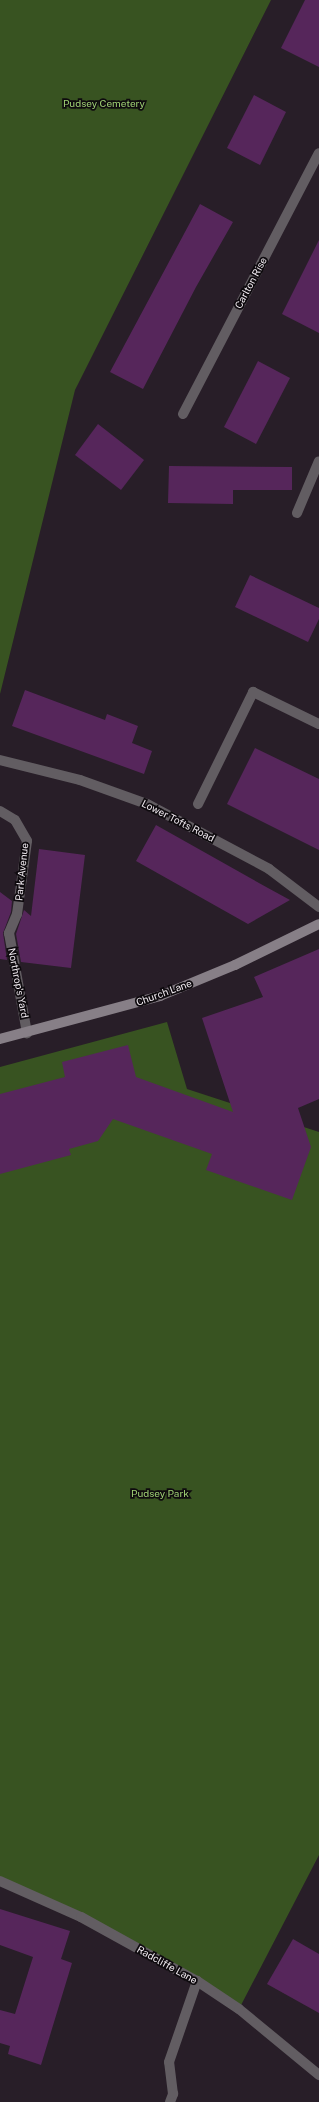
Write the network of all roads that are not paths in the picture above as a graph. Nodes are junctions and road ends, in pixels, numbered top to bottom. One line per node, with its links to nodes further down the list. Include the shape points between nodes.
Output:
1 (319, 153): 2 (street, Carlton Rise)
2 (183, 414)
3 (319, 461): 4 (street)
4 (297, 513)
5 (319, 724): 7 (street, via 253,692)
6 (0, 760): 9 (street, Lower Tofts Road, via 80,780 147,804 269,869)
7 (198, 804)
8 (0, 811): 11 (street, Park Avenue, via 15,820 27,841 18,914)
9 (319, 907)
10 (319, 924): 12 (main road, Church Lane, via 235,965 160,996)
11 (4, 932): 12 (street, Northrop's Yard)
12 (27, 1033): 13 (main road, Church Lane)
13 (0, 1039)
14 (0, 1881): 15 (street, Radcliffe Lane, via 81,1917)
15 (197, 1981): 16 (street, Radcliffe Lane, via 239,2009); 17 (street, via 169,2062 173,2094)
16 (319, 2075)
17 (170, 2102)

